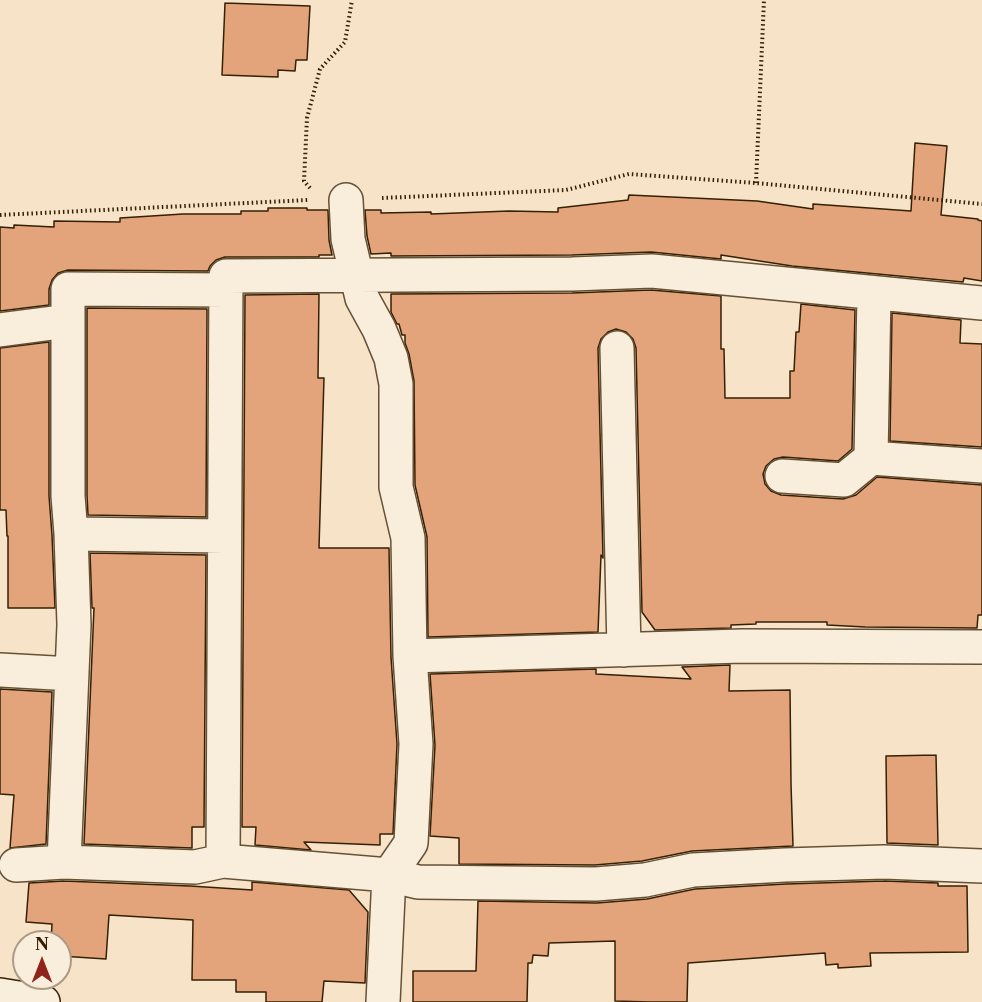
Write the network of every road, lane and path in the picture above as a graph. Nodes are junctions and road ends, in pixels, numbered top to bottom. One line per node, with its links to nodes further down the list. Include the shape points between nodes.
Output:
1 (352, 0): 4 (path, via 345,42 320,69 307,118 304,182)
2 (764, 0): 3 (path)
3 (756, 183): 4 (path, via 629,174 566,190); 5 (path)
4 (334, 200): 6 (path); 7 (street)
5 (982, 204)
6 (0, 215)
7 (357, 275): 8 (street, via 225,276); 9 (street, via 652,271); 21 (street, via 362,298 391,358 396,384 396,487 408,538)
8 (225, 290): 11 (street, via 68,289); 18 (street)
9 (874, 293): 10 (street); 14 (street)
10 (982, 303)
11 (68, 321): 12 (street); 17 (street)
12 (0, 330)
13 (617, 348): 20 (street)
14 (871, 458): 15 (street); 16 (street, via 844,480)
15 (982, 466)
16 (782, 476)
17 (71, 534): 18 (street); 23 (street)
18 (224, 536): 24 (street)
19 (982, 647): 20 (street, via 742,646)
20 (624, 650): 21 (street)
21 (410, 656): 28 (street, via 416,744 411,843)
22 (0, 670): 23 (street)
23 (72, 674): 25 (street)
24 (223, 861): 25 (street, via 195,867); 28 (street)
25 (64, 862): 26 (street)
26 (16, 865)
27 (982, 866): 28 (street, via 884,862 785,865 693,870 645,880 596,884 418,882)
28 (389, 875): 31 (street)
29 (0, 995): 30 (street)
30 (43, 1002)
31 (383, 1002)

